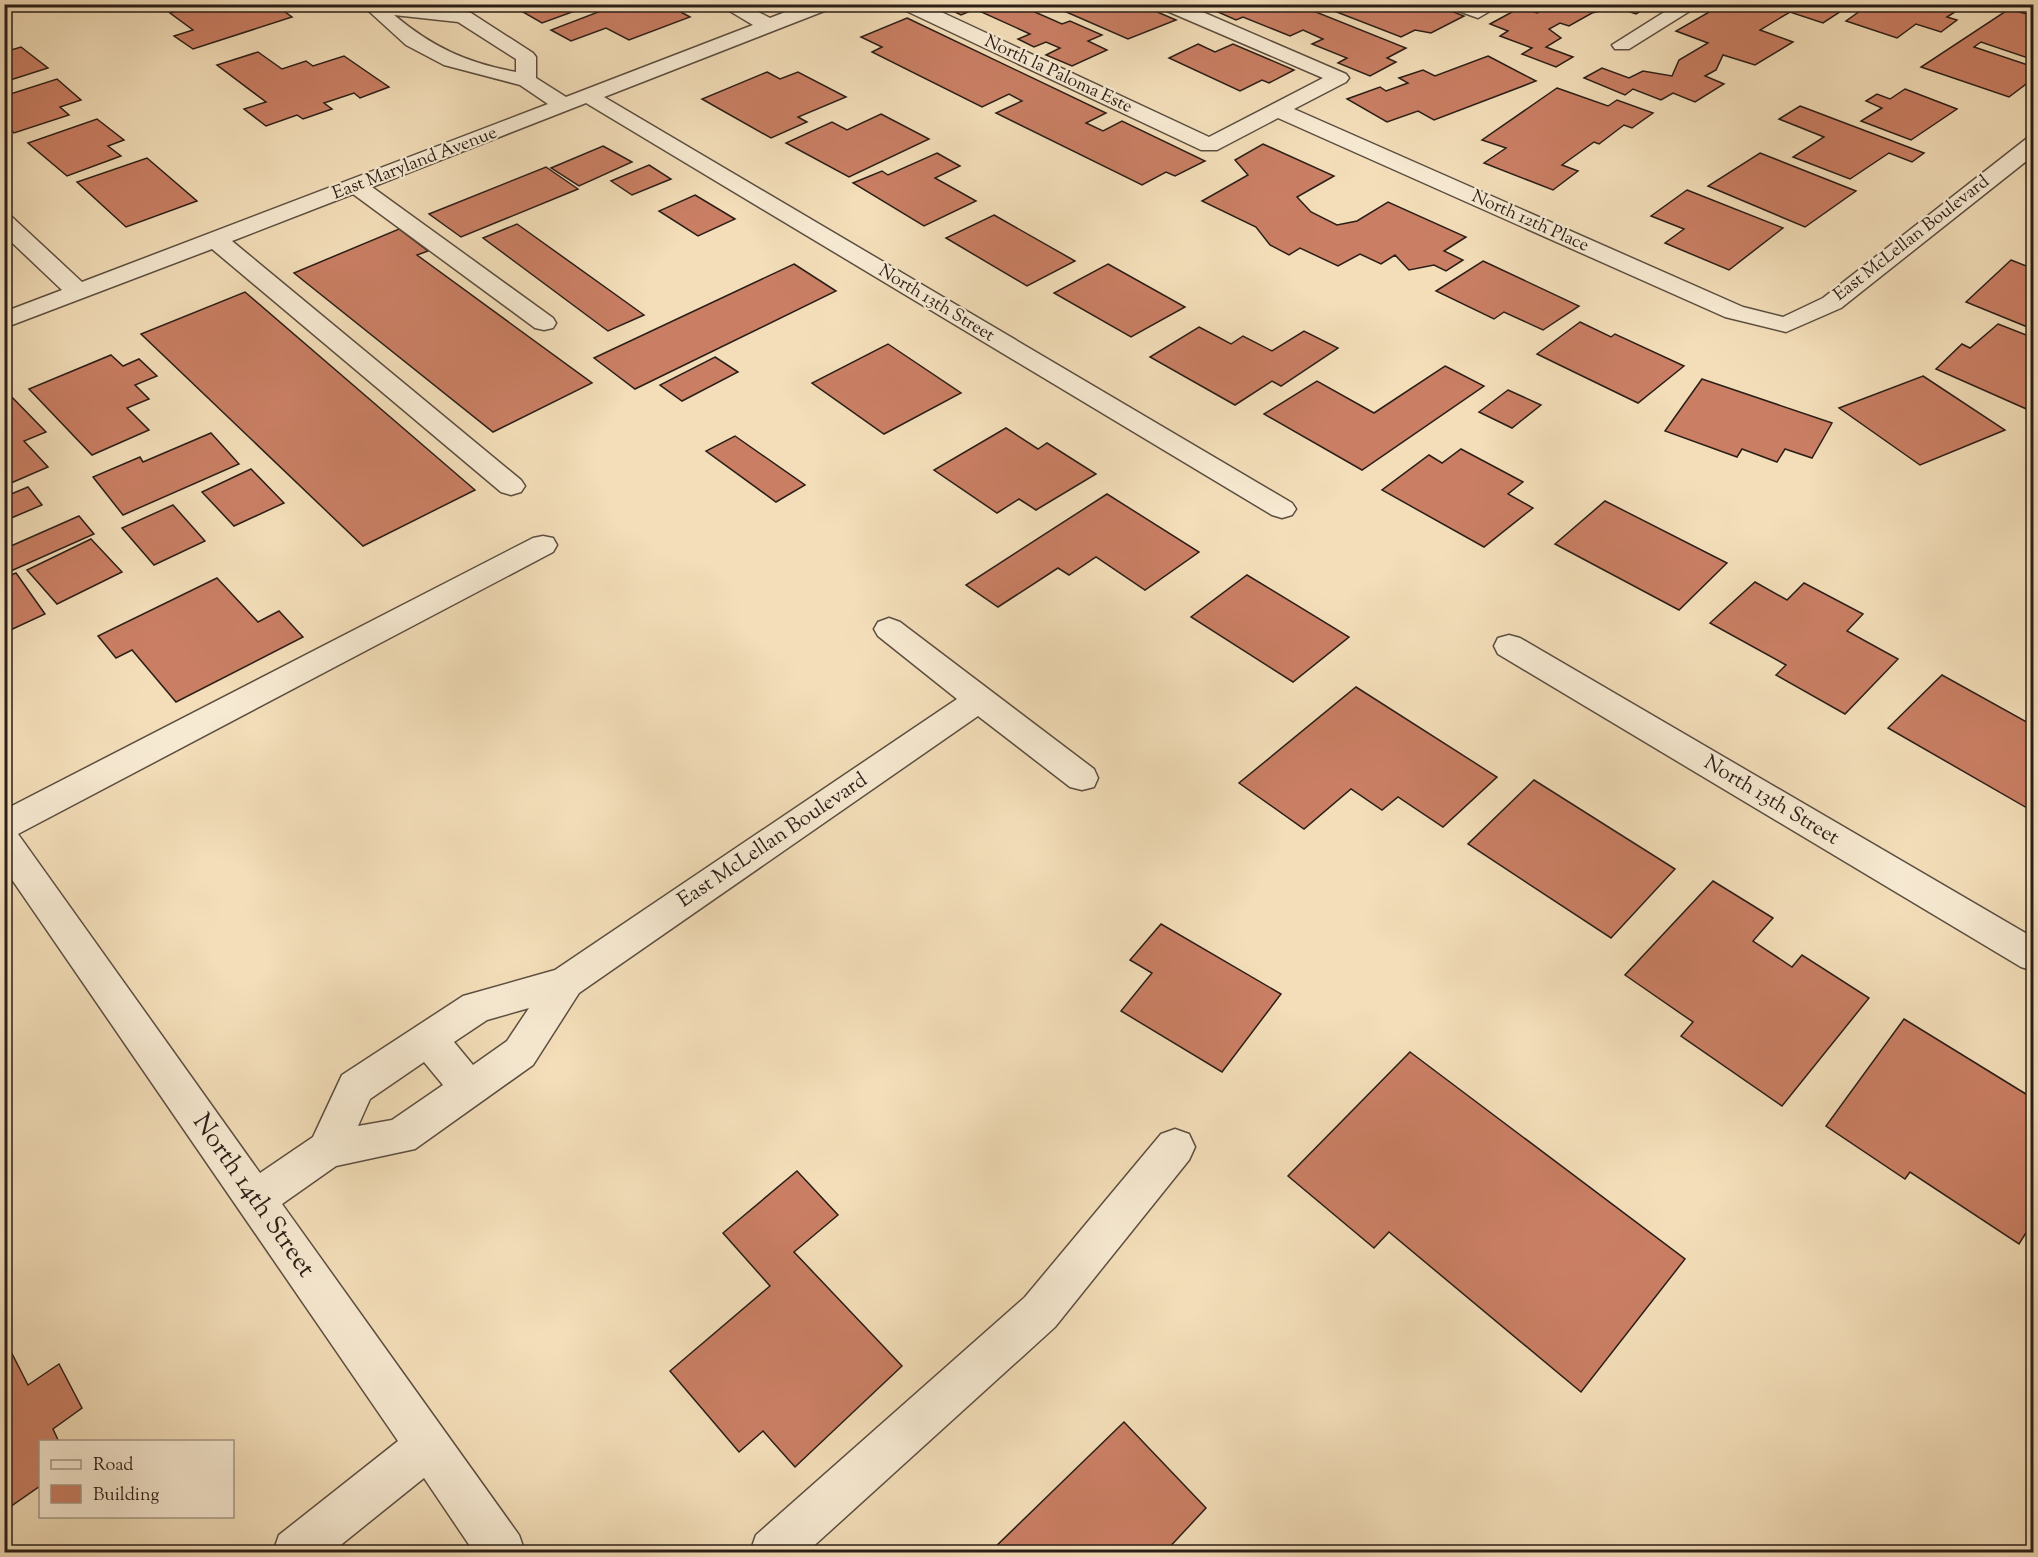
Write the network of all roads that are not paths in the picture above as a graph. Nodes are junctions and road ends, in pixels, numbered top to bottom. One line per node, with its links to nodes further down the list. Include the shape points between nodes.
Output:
1 (727, 4): 9 (street)
2 (825, 4): 9 (street, East Maryland Avenue)
3 (907, 4): 14 (street, North la Paloma Este, via 1209,145)
4 (1167, 4): 14 (street, via 1340,78)
5 (1457, 4): 8 (street)
6 (1692, 4): 10 (street)
7 (372, 6): 11 (street, via 413,41 451,61); 11 (street, via 464,17 526,57)
8 (1486, 8)
9 (770, 26): 12 (street, East Maryland Avenue)
10 (1622, 45)
11 (526, 80): 13 (street)
12 (590, 97): 13 (street, East Maryland Avenue); 24 (street, North 13th Street)
13 (566, 106): 16 (street, East Maryland Avenue)
14 (1278, 110): 22 (street, North 12th Place, via 1734,312)
15 (2034, 144): 22 (street, East McLellan Boulevard, via 1832,303)
16 (356, 186): 18 (street, East Maryland Avenue); 21 (street)
17 (4, 222): 19 (street)
18 (216, 240): 19 (street, East Maryland Avenue); 23 (street)
19 (78, 292): 20 (street, East Maryland Avenue)
20 (4, 321)
21 (543, 323)
22 (1786, 325)
23 (511, 486)
24 (1282, 509)
25 (543, 545): 30 (street)
26 (889, 629): 28 (street)
27 (1509, 646): 32 (street, North 13th Street)
28 (979, 700): 29 (street); 33 (street, East McLellan Boulevard)
29 (1082, 778)
30 (4, 826)
31 (4, 840): 38 (street, North 14th Street)
32 (2034, 956)
33 (566, 982): 34 (street, East McLellan Boulevard, via 476,1008); 35 (street, East McLellan Boulevard, via 520,1053)
34 (428, 1039): 35 (street); 37 (street, East McLellan Boulevard, via 356,1087)
35 (469, 1088): 37 (street, East McLellan Boulevard, via 401,1136)
36 (1175, 1147): 42 (street, via 1040,1312)
37 (327, 1150): 38 (street, East McLellan Boulevard)
38 (255, 1200): 39 (street, North 14th Street)
39 (428, 1446): 40 (street); 41 (street, North 14th Street)
40 (296, 1552)
41 (502, 1552)
42 (772, 1552)

